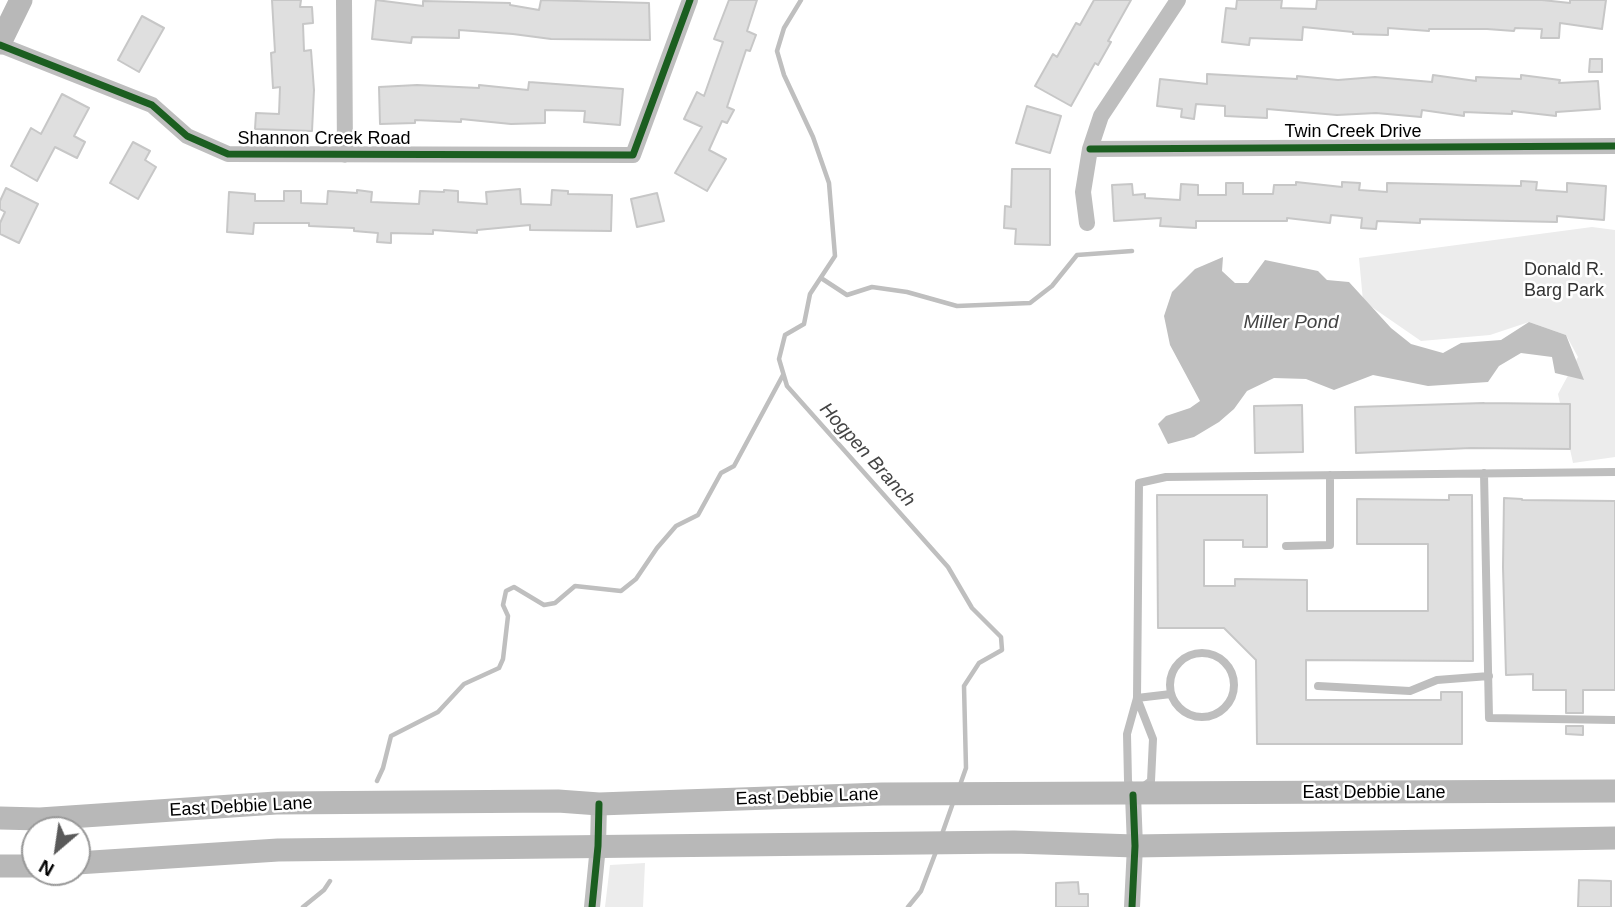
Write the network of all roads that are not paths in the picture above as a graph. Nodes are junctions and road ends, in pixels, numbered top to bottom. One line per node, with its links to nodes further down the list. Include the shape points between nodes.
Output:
1 (21, 0): 5 (main road)
2 (344, 0): 9 (street)
3 (690, 0): 9 (street, Shannon Creek Road, via 633,155)
4 (1178, 0): 8 (street, via 1101,117)
5 (6, 18): 6 (main road)
6 (0, 44): 9 (street, Shannon Creek Road, via 152,105 187,136 229,153)
7 (1615, 146): 8 (street, Twin Creek Drive)
8 (1090, 149): 10 (street, via 1083,192)
9 (345, 155)
10 (1087, 223)
11 (1615, 472): 12 (lane)
12 (1484, 473): 13 (lane); 15 (lane)
13 (1330, 475): 14 (lane, via 1330,545); 18 (lane, via 1166,477 1139,482)
14 (1286, 546)
15 (1489, 676): 16 (lane, via 1437,680 1410,691); 19 (lane, via 1489,718)
16 (1318, 687)
17 (1171, 694): 17 (lane, via 1184,712 1204,717 1224,708 1234,689 1233,679 1222,660 1193,654 1176,665 1169,684); 18 (lane)
18 (1137, 698): 21 (lane, via 1127,734 1128,781); 21 (lane, via 1153,739 1151,781)
19 (1615, 720)
20 (1615, 791): 21 (main road, East Debbie Lane)
21 (1133, 795): 22 (main road, East Debbie Lane, via 882,794); 28 (street)
22 (599, 804): 24 (main road, East Debbie Lane, via 276,803); 27 (street)
23 (0, 818): 25 (main road, East Debbie Lane)
24 (91, 819)
25 (21, 821)
26 (1615, 838): 28 (main road)
27 (598, 846): 28 (main road, via 1014,842); 29 (main road, via 278,850); 32 (street)
28 (1135, 846): 33 (street)
29 (91, 862)
30 (0, 866): 31 (main road)
31 (21, 866)
32 (592, 907)
33 (1132, 907)

